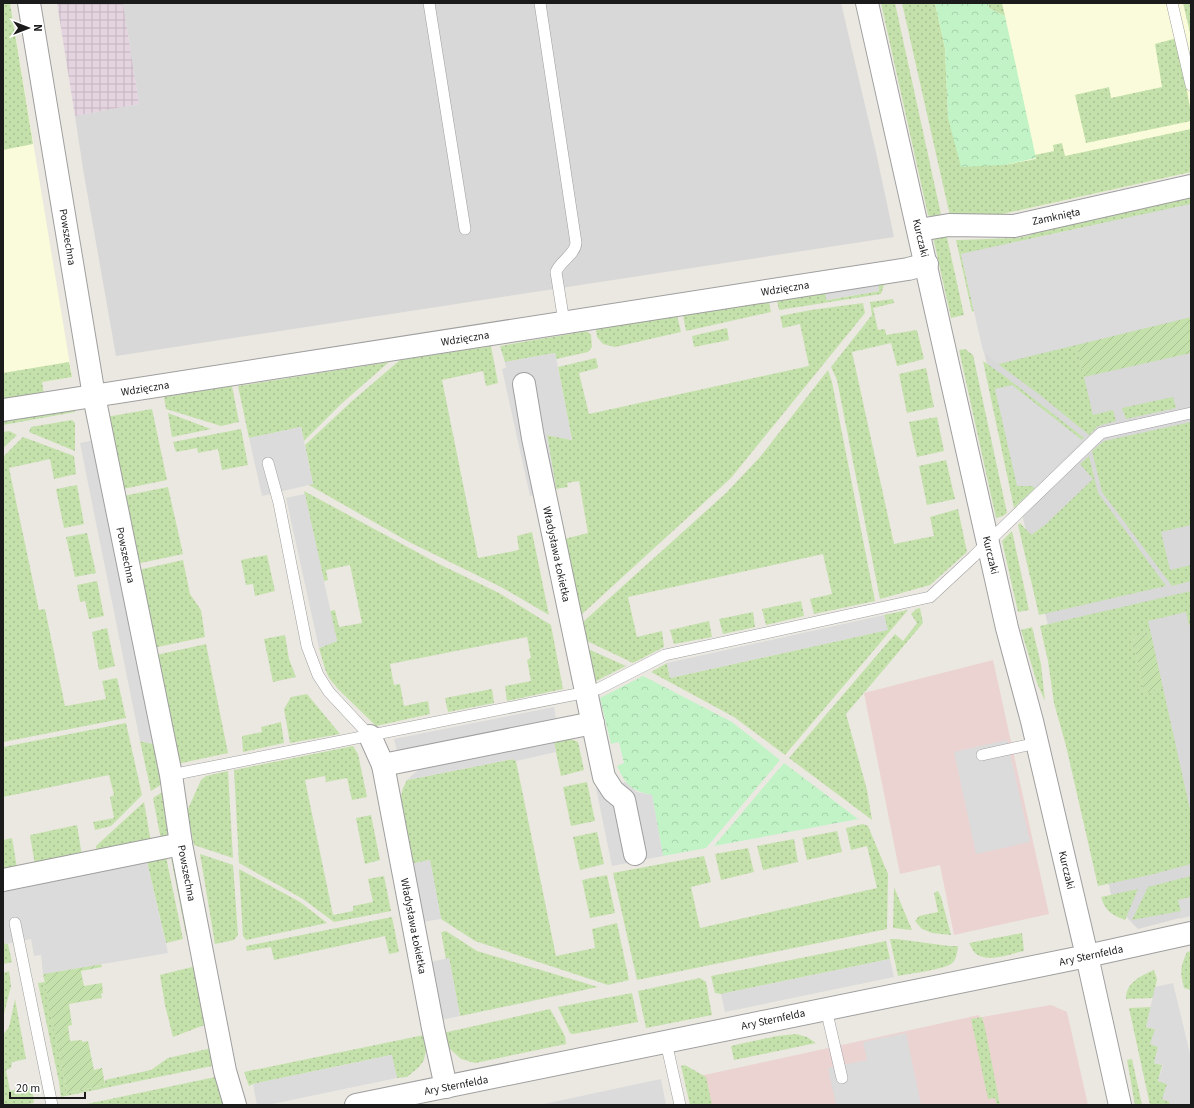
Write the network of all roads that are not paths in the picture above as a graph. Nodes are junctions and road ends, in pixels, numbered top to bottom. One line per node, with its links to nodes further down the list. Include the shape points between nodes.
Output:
1 (29, 3): 13 (street, Powszechna)
2 (429, 3): 8 (lane)
3 (540, 3): 11 (lane, via 576,243 575,248 556,272)
4 (867, 3): 9 (street, Kurczaki)
5 (1172, 3): 6 (lane)
6 (1191, 85)
7 (1191, 186): 9 (street, Zamknięta, via 1014,226 949,225)
8 (465, 229)
9 (919, 230): 10 (street, Kurczaki)
10 (927, 264): 11 (street, Wdzięczna); 17 (street, Kurczaki)
11 (564, 322): 13 (street, Wdzięczna)
12 (524, 384): 18 (street, Władysława Łokietka, via 533,438)
13 (94, 396): 14 (street, Wdzięczna); 24 (street, Powszechna)
14 (3, 410)
15 (1191, 413): 17 (lane, via 1101,433)
16 (268, 463): 20 (lane, via 307,646 318,675 329,692)
17 (988, 542): 18 (lane, via 930,597 665,655 598,689); 21 (street, Kurczaki, via 1007,628)
18 (587, 692): 19 (street, Władysława Łokietka); 20 (lane)
19 (593, 723): 23 (street); 26 (street, Władysława Łokietka, via 604,777 613,791 624,800)
20 (370, 736): 23 (street, Władysława Łokietka); 24 (lane)
21 (1038, 743): 22 (lane); 30 (street, Kurczaki)
22 (982, 755)
23 (383, 765): 34 (street, Władysława Łokietka)
24 (171, 775): 25 (street, Powszechna)
25 (181, 844): 27 (street); 36 (street, Powszechna, via 225,1070)
26 (634, 854)
27 (3, 880)
28 (15, 923): 35 (lane)
29 (1191, 933): 30 (street, Ary Sternfelda)
30 (1087, 956): 31 (street, Ary Sternfelda); 39 (street, Kurczaki)
31 (826, 1009): 32 (street, Ary Sternfelda); 33 (lane)
32 (666, 1042): 34 (street, Ary Sternfelda); 38 (lane)
33 (842, 1078)
34 (446, 1087): 37 (street, Ary Sternfelda)
35 (52, 1105)
36 (235, 1105)
37 (356, 1105)
38 (680, 1105)
39 (1120, 1105)

